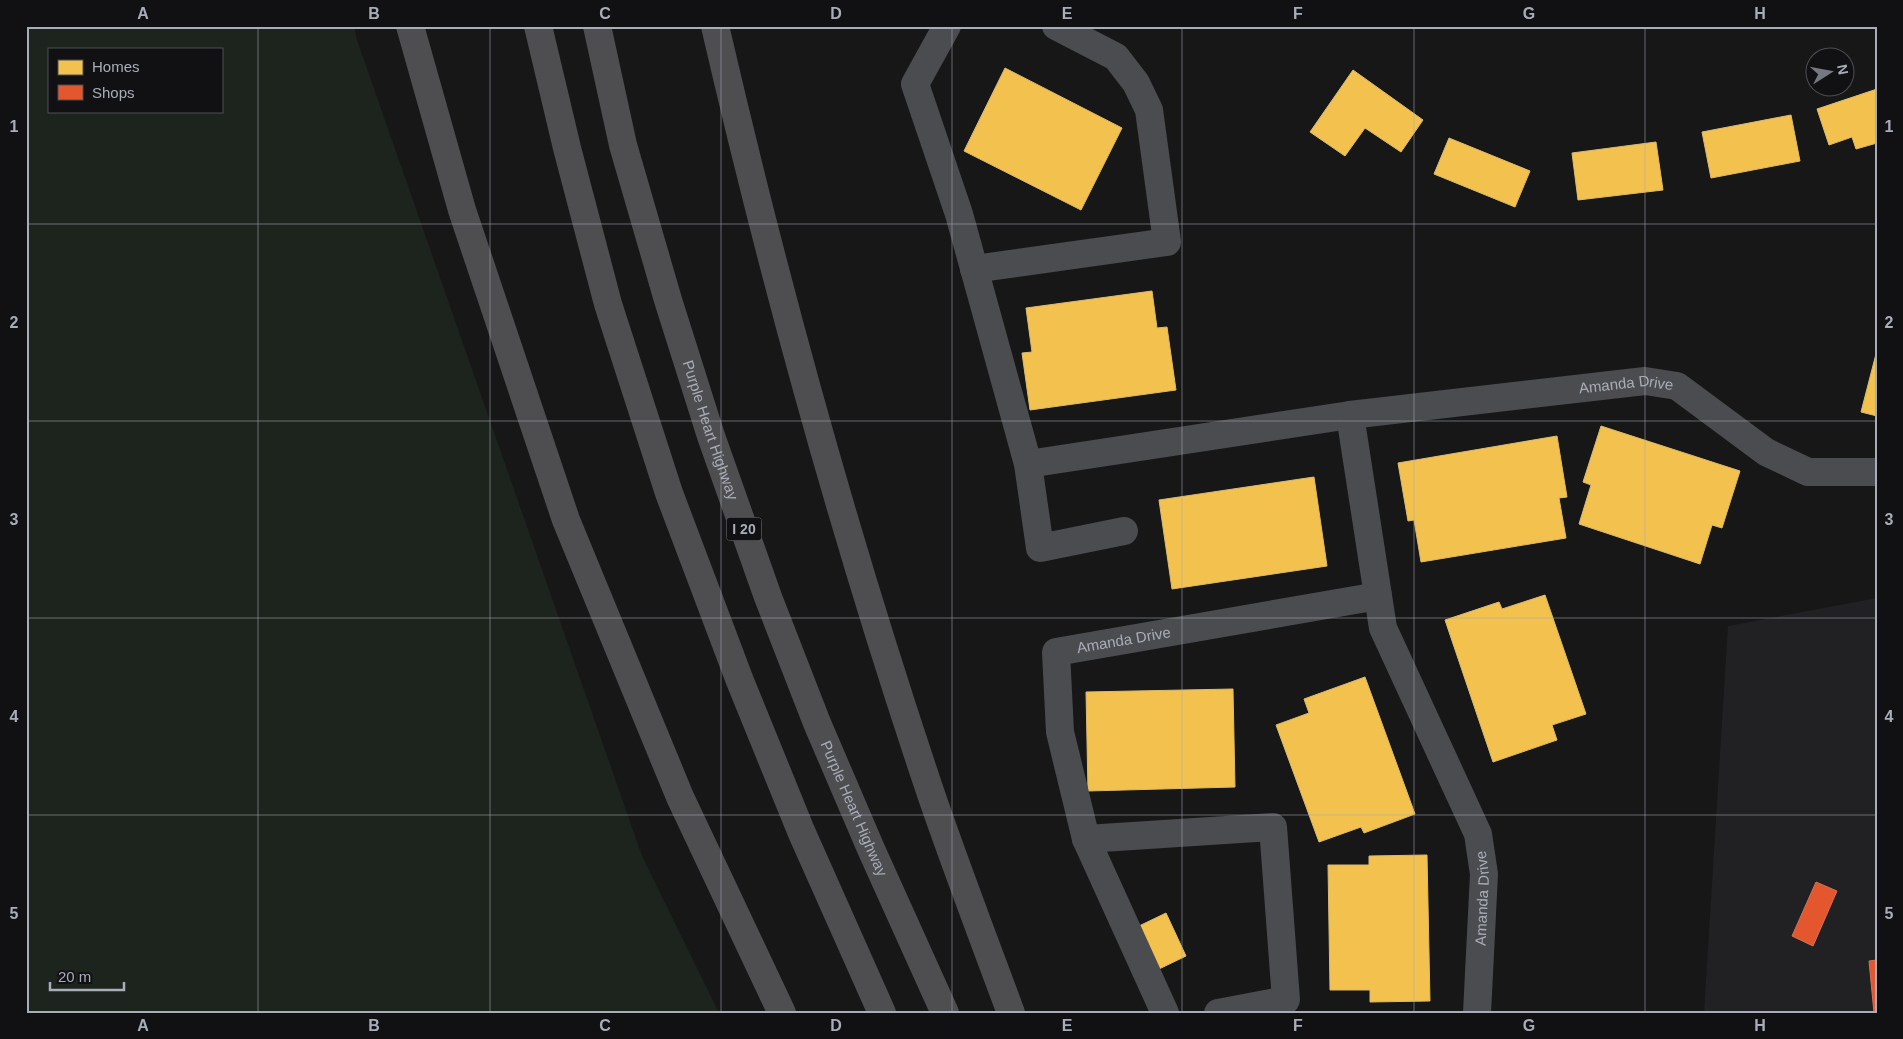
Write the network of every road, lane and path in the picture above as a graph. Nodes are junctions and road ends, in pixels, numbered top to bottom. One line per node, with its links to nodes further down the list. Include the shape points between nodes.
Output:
1 (410, 26): 14 (highway, via 462,210 566,520 680,797)
2 (538, 26): 15 (highway, via 608,304 669,493 800,831)
3 (597, 26): 16 (highway, Purple Heart Highway / I 20, via 623,145 668,300 755,561 817,723)
4 (715, 26): 17 (highway, via 742,144 834,485 931,794)
5 (947, 26): 7 (street, via 915,84)
6 (1056, 26): 7 (street, via 1116,57 1136,83 1149,110 1167,242)
7 (974, 269): 9 (street)
8 (1350, 415): 9 (street, Amanda Drive); 10 (street, Amanda Drive, via 1645,381 1676,386 1766,452 1808,472); 12 (street, Amanda Drive)
9 (1028, 464): 11 (street, via 1040,548)
10 (1877, 472)
11 (1124, 531)
12 (1378, 596): 13 (street, Amanda Drive, via 1056,652 1060,732); 20 (street, Amanda Drive, via 1383,628 1478,834 1484,874)
13 (1086, 839): 18 (street, Amanda Drive); 19 (street, via 1273,827 1286,1000)
14 (782, 1013)
15 (882, 1013)
16 (946, 1013)
17 (1011, 1013)
18 (1165, 1013)
19 (1218, 1013)
20 (1477, 1013)

